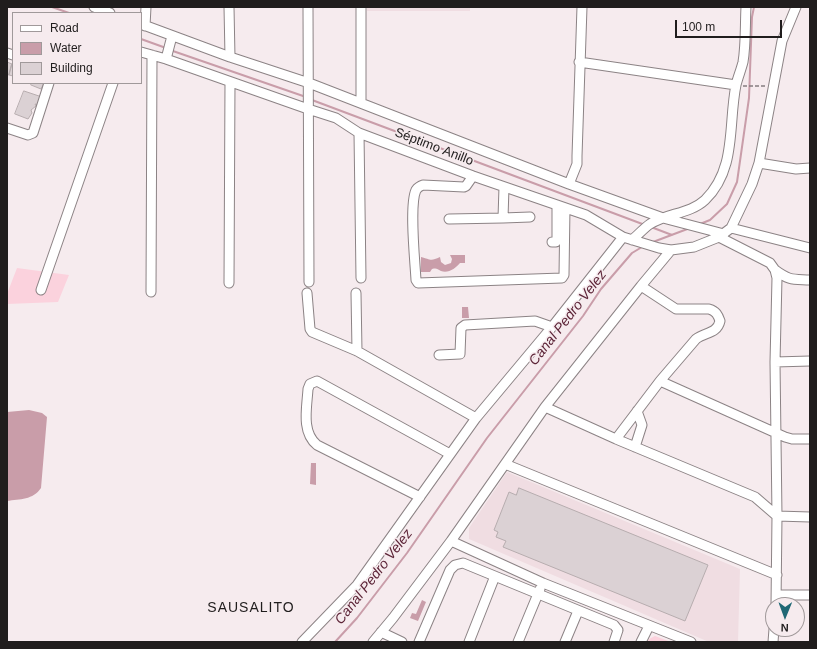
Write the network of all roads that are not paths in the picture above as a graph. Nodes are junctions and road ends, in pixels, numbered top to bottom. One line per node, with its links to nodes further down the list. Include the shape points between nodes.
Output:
1 (94, 7): 9 (street)
2 (146, 7): 10 (street)
3 (229, 7): 14 (street)
4 (308, 7): 17 (street)
5 (361, 7): 22 (street)
6 (582, 7): 15 (street)
7 (746, 7): 20 (street)
8 (796, 7): 25 (street, via 781,47)
9 (107, 12)
10 (143, 25): 11 (street, Séptimo Anillo)
11 (169, 47): 13 (street, Séptimo Anillo); 14 (street, Séptimo Anillo); 16 (street, Séptimo Anillo)
12 (142, 52): 13 (street, Séptimo Anillo)
13 (152, 55): 48 (street)
14 (230, 57): 17 (street, Séptimo Anillo)
15 (579, 62): 20 (street); 28 (street, via 577,164)
16 (230, 82): 21 (street, Séptimo Anillo); 45 (street)
17 (309, 83): 21 (street); 22 (street, Séptimo Anillo)
18 (49, 84): 23 (street, via 33,133 28,135)
19 (113, 84): 47 (street)
20 (740, 85): 33 (street, via 726,166 721,179 714,190 696,207)
21 (308, 100): 24 (street, Séptimo Anillo); 44 (street)
22 (361, 103): 28 (street, Séptimo Anillo)
23 (7, 128)
24 (359, 133): 27 (street, Séptimo Anillo); 42 (street)
25 (759, 163): 26 (street, via 796,169); 35 (street)
26 (810, 168)
27 (473, 176): 29 (street, Séptimo Anillo); 30 (street, via 464,187 423,185 416,191 413,210 418,283 562,278 564,275)
28 (569, 184): 33 (street, Séptimo Anillo)
29 (504, 186): 30 (street, Séptimo Anillo); 32 (street)
30 (561, 206): 37 (street, Séptimo Anillo, via 586,215); 38 (street, via 557,240)
31 (530, 217): 32 (street)
32 (502, 218): 34 (street)
33 (663, 218): 36 (street, Séptimo Anillo, via 709,230); 37 (street)
34 (449, 219)
35 (731, 228): 36 (street, Séptimo Anillo); 39 (street)
36 (721, 236): 40 (street, Séptimo Anillo, via 694,247); 41 (street, Séptimo Anillo, via 770,263)
37 (630, 239): 40 (street, Séptimo Anillo); 51 (street)
38 (552, 242)
39 (810, 248)
40 (671, 250): 46 (street)
41 (775, 270): 43 (street, Séptimo Anillo, via 793,280); 55 (street)
42 (361, 278)
43 (810, 280)
44 (309, 282)
45 (229, 283)
46 (641, 286): 56 (street, via 676,309 713,310 720,321 717,329 696,339); 57 (street)
47 (41, 290)
48 (151, 292)
49 (308, 293): 52 (street, via 311,331)
50 (356, 293): 52 (street)
51 (552, 327): 53 (street, via 535,321 465,325 461,328 460,354); 59 (street)
52 (357, 351): 59 (street)
53 (439, 355)
54 (810, 361): 55 (street)
55 (775, 362): 60 (street)
56 (660, 381): 58 (street); 60 (street)
57 (545, 407): 61 (street); 65 (street)
58 (637, 411): 61 (street); 63 (street, via 642,425)
59 (476, 418): 64 (street)
60 (777, 433): 62 (street, via 785,437); 67 (street)
61 (616, 439): 63 (street)
62 (810, 439)
63 (635, 447): 67 (street, via 755,497)
64 (450, 454): 66 (street); 66 (street, via 317,380 310,384 307,430 312,441)
65 (505, 464): 69 (street); 70 (street)
66 (420, 497): 80 (street, via 357,585)
67 (777, 516): 68 (street); 70 (street)
68 (810, 517)
69 (451, 541): 72 (street); 78 (street)
70 (777, 575): 74 (street)
71 (495, 576): 73 (street); 83 (street, via 463,563 452,567); 84 (street)
72 (543, 582): 73 (street); 77 (street)
73 (538, 594): 76 (street); 85 (street)
74 (777, 595): 75 (street)
75 (810, 595)
76 (578, 611): 86 (street); 87 (street, via 616,627 618,633)
77 (649, 626): 79 (street); 88 (street)
78 (381, 632): 81 (street); 82 (street)
79 (673, 639): 89 (street)
80 (302, 642)
81 (374, 642)
82 (402, 642)
83 (419, 642)
84 (468, 642)
85 (518, 642)
86 (565, 642)
87 (614, 642)
88 (641, 642)
89 (691, 642)

